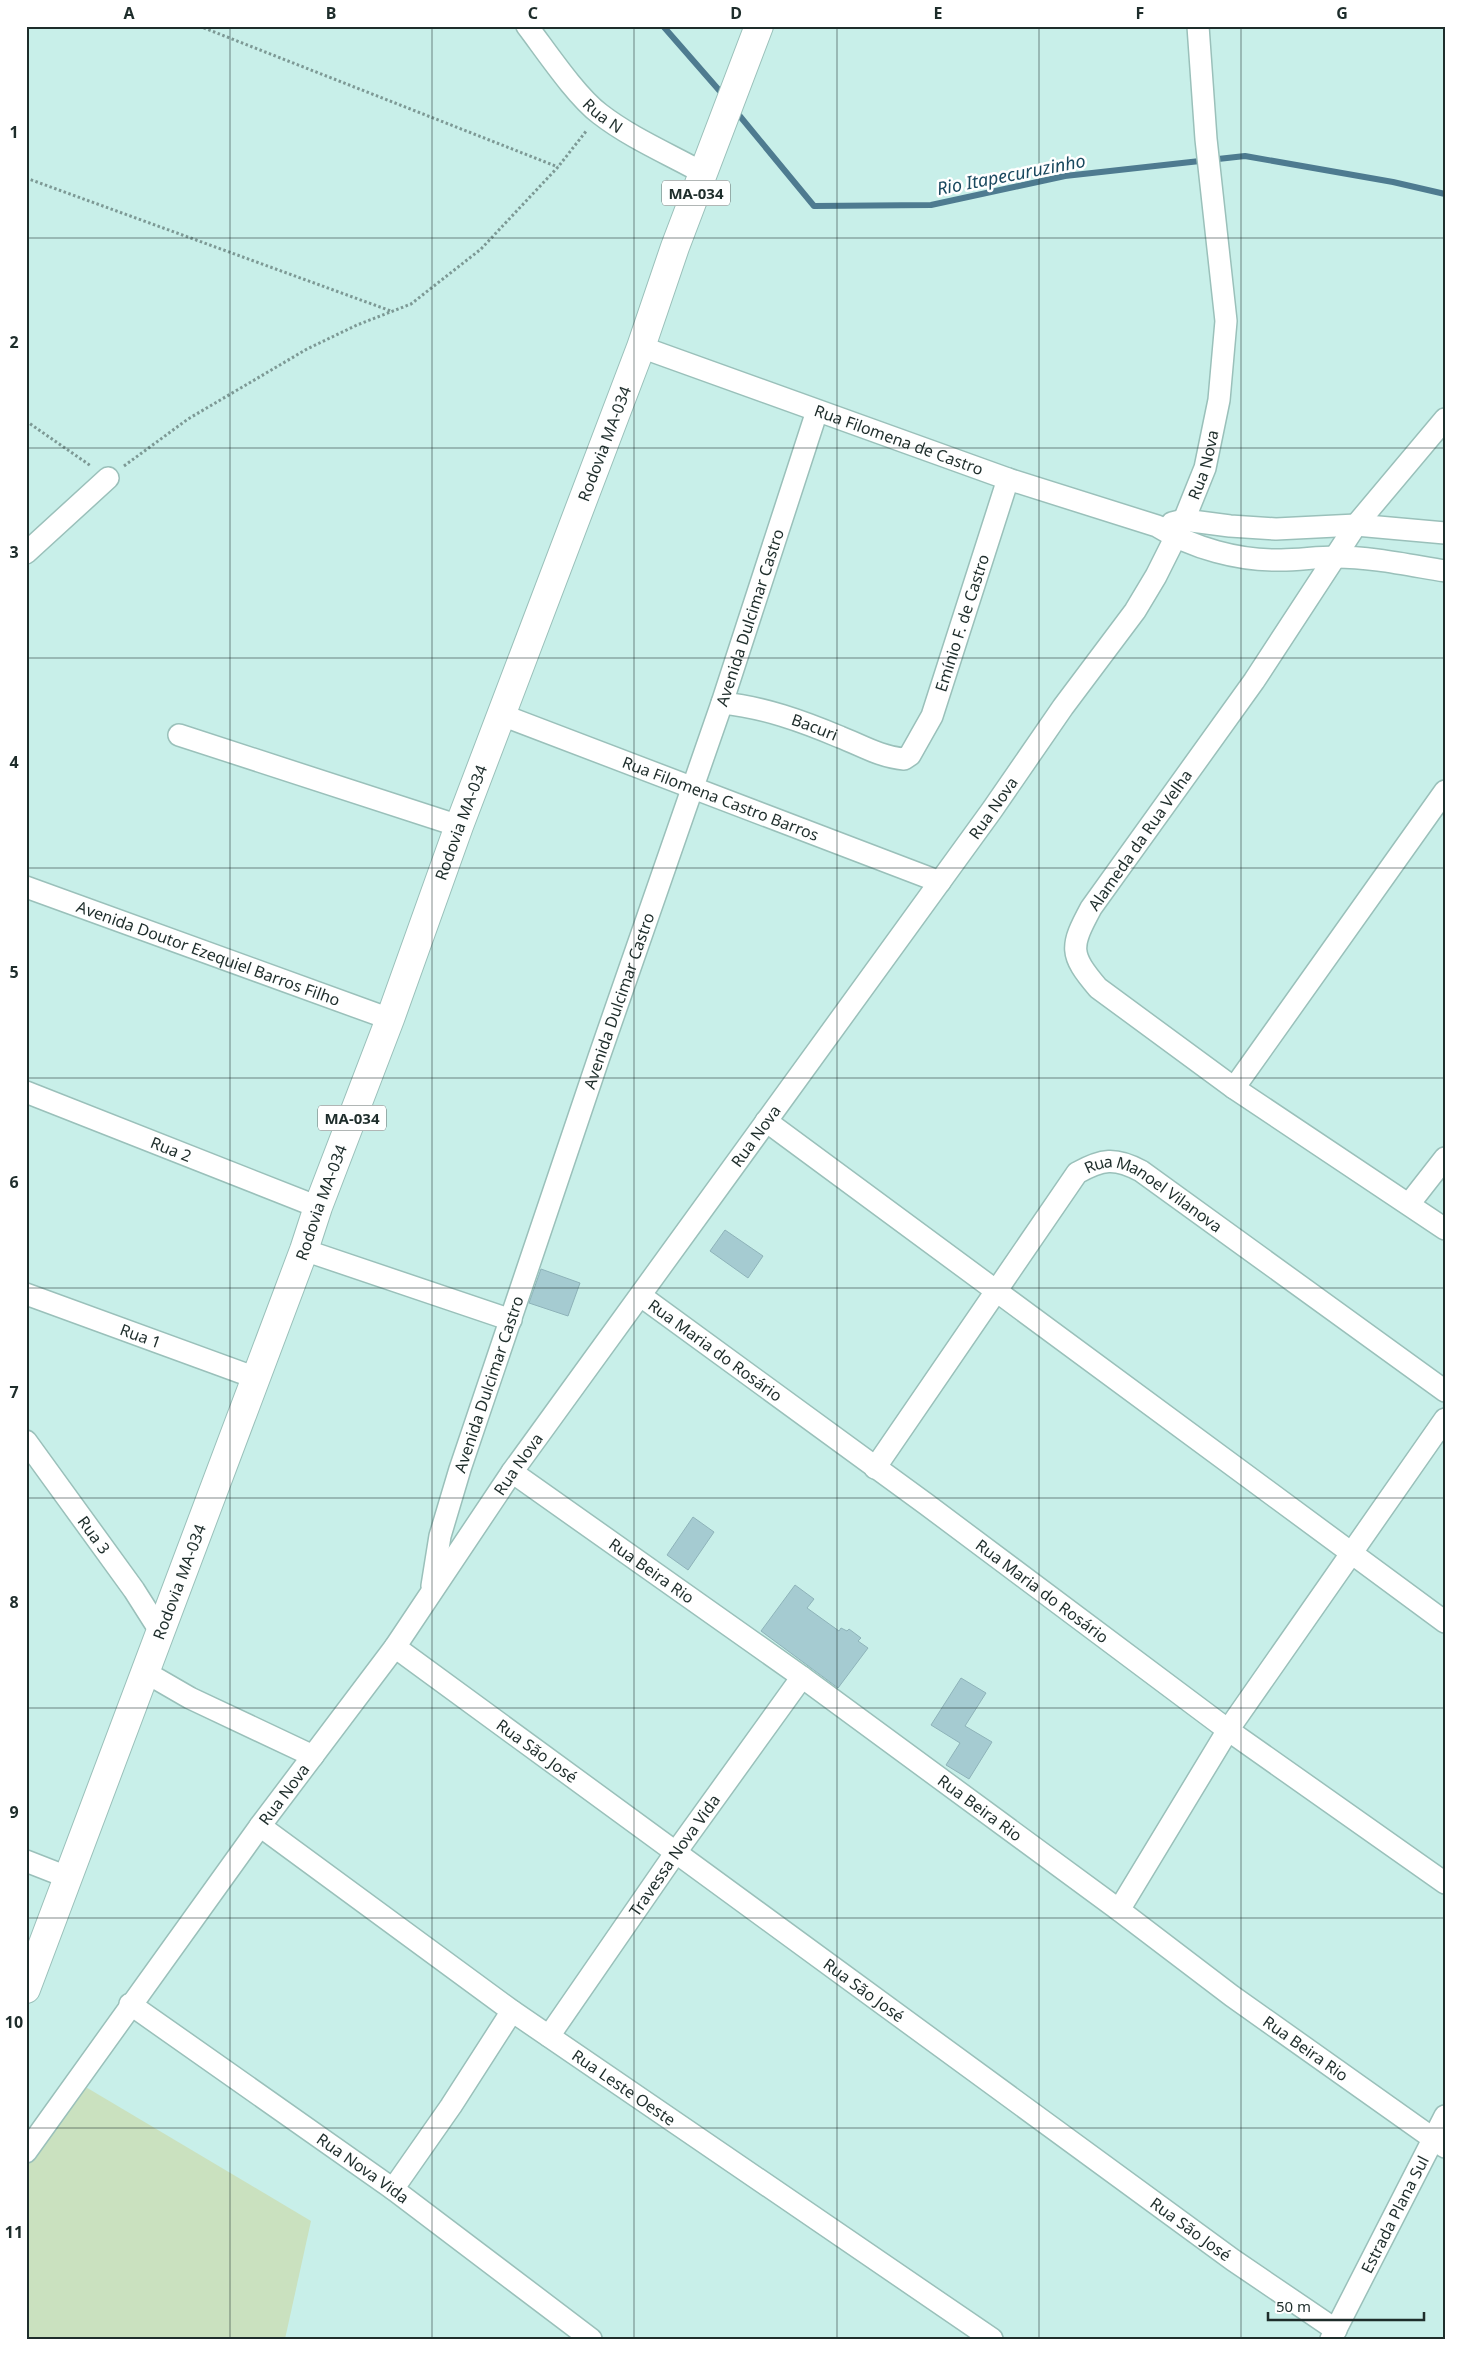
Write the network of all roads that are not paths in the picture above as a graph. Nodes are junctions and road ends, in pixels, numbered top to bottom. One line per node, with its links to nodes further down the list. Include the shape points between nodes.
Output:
1 (527, 26): 4 (street, Rua N, via 599,113)
2 (759, 26): 4 (main road, MA-034)
3 (1198, 26): 11 (street, Rua Nova, via 1206,138 1226,322 1220,400 1205,468)
4 (703, 173): 5 (main road, Rodovia MA-034 / MA-034)
5 (642, 347): 6 (street, Rua Filomena de Castro); 17 (main road, Rodovia MA-034 / MA-034)
6 (817, 411): 9 (street, Rua Filomena de Castro); 16 (street, Avenida Dulcimar Castro)
7 (1445, 419): 10 (street, Alameda da Rua Velha)
8 (108, 478): 13 (street)
9 (1008, 479): 11 (street, Rua Filomena de Castro, via 1157,526); 19 (street, Emínio F. de Castro, via 930,721 914,752)
10 (1356, 525): 11 (street, via 1276,529 1230,526); 12 (street); 14 (street, Alameda da Rua Velha)
11 (1179, 528): 14 (street, via 1204,547 1249,557 1280,560); 23 (street, Rua Nova, via 1135,611)
12 (1445, 533)
13 (26, 553)
14 (1334, 557): 15 (street, via 1387,561); 26 (street, Alameda da Rua Velha, via 1254,681 1091,908 1080,928 1075,949 1080,965 1098,988)
15 (1445, 572)
16 (722, 703): 19 (street, Bacuri, via 783,716 879,754); 20 (street, Avenida Dulcimar Castro)
17 (502, 715): 20 (street, Rua Filomena Castro Barros); 22 (main road, Rodovia MA-034 / MA-034)
18 (179, 735): 22 (street)
19 (904, 759)
20 (692, 786): 23 (street, Rua Filomena Castro Barros); 37 (street, Avenida Dulcimar Castro)
21 (1445, 792): 26 (street)
22 (459, 826): 25 (main road, Rodovia MA-034 / MA-034)
23 (940, 882): 28 (street, Rua Nova)
24 (26, 887): 25 (street, Avenida Doutor Ezequiel Barros Filho)
25 (390, 1019): 31 (main road, Rodovia MA-034 / MA-034)
26 (1234, 1088): 30 (street, Alameda da Rua Velha)
27 (26, 1092): 31 (street, Rua 2)
28 (766, 1122): 34 (street); 36 (street, Rua Nova)
29 (1445, 1158): 30 (street)
30 (1409, 1204): 32 (street, Alameda da Rua Velha)
31 (318, 1207): 33 (main road, Rodovia MA-034 / MA-034)
32 (1445, 1229)
33 (304, 1250): 37 (street); 38 (main road, Rodovia MA-034 / MA-034)
34 (996, 1293): 39 (street, Rua Manoel Vilanova, via 1077,1173 1108,1160 1126,1163); 42 (street, Rua Manoel Vilanova); 44 (street)
35 (26, 1294): 38 (street, Rua 1)
36 (641, 1296): 42 (street, Rua Maria do Rosário); 43 (street, Rua Nova)
37 (512, 1320): 45 (street, Avenida Dulcimar Castro, via 440,1536)
38 (256, 1378): 47 (main road, Rodovia MA-034 / MA-034)
39 (1445, 1391)
40 (1445, 1419): 44 (street)
41 (26, 1440): 47 (street, Rua 3)
42 (875, 1468): 51 (street, Rua Maria do Rosário)
43 (512, 1472): 45 (street, Rua Nova); 50 (street, Rua Beira Rio)
44 (1350, 1553): 46 (street); 51 (street)
45 (431, 1594): 48 (street, Rua Nova)
46 (1445, 1622)
47 (160, 1631): 49 (main road, Rodovia MA-034 / MA-034)
48 (395, 1647): 52 (street, Rua Nova); 54 (street, Rua São José)
49 (145, 1672): 52 (street, via 190,1698); 56 (main road, Rodovia MA-034 / MA-034)
50 (802, 1677): 54 (street, Travessa Nova Vida); 58 (street, Rua Beira Rio)
51 (1228, 1730): 57 (street, Rua Maria do Rosário); 58 (street)
52 (313, 1756): 53 (street, Rua Nova)
53 (260, 1826): 60 (street, Rua Nova); 61 (street, Rua Leste Oeste)
54 (676, 1852): 62 (street, Travessa Nova Vida); 67 (street, Rua São José)
55 (26, 1861): 56 (street)
56 (67, 1877): 59 (main road, Rodovia MA-034 / MA-034)
57 (1445, 1883)
58 (1119, 1910): 64 (street, Rua Beira Rio, via 1232,1996)
59 (26, 1989)
60 (130, 2004): 65 (street, Rua Nova); 66 (street, Rua Nova Vida)
61 (512, 2011): 62 (street, Rua Leste Oeste); 66 (street)
62 (549, 2036): 69 (street, Rua Leste Oeste)
63 (1445, 2116): 64 (street, Estrada Plana Sul)
64 (1440, 2142): 67 (street, Estrada Plana Sul)
65 (27, 2151)
66 (393, 2189): 68 (street, Rua Nova Vida)
67 (1334, 2334)
68 (591, 2339)
69 (992, 2339)

